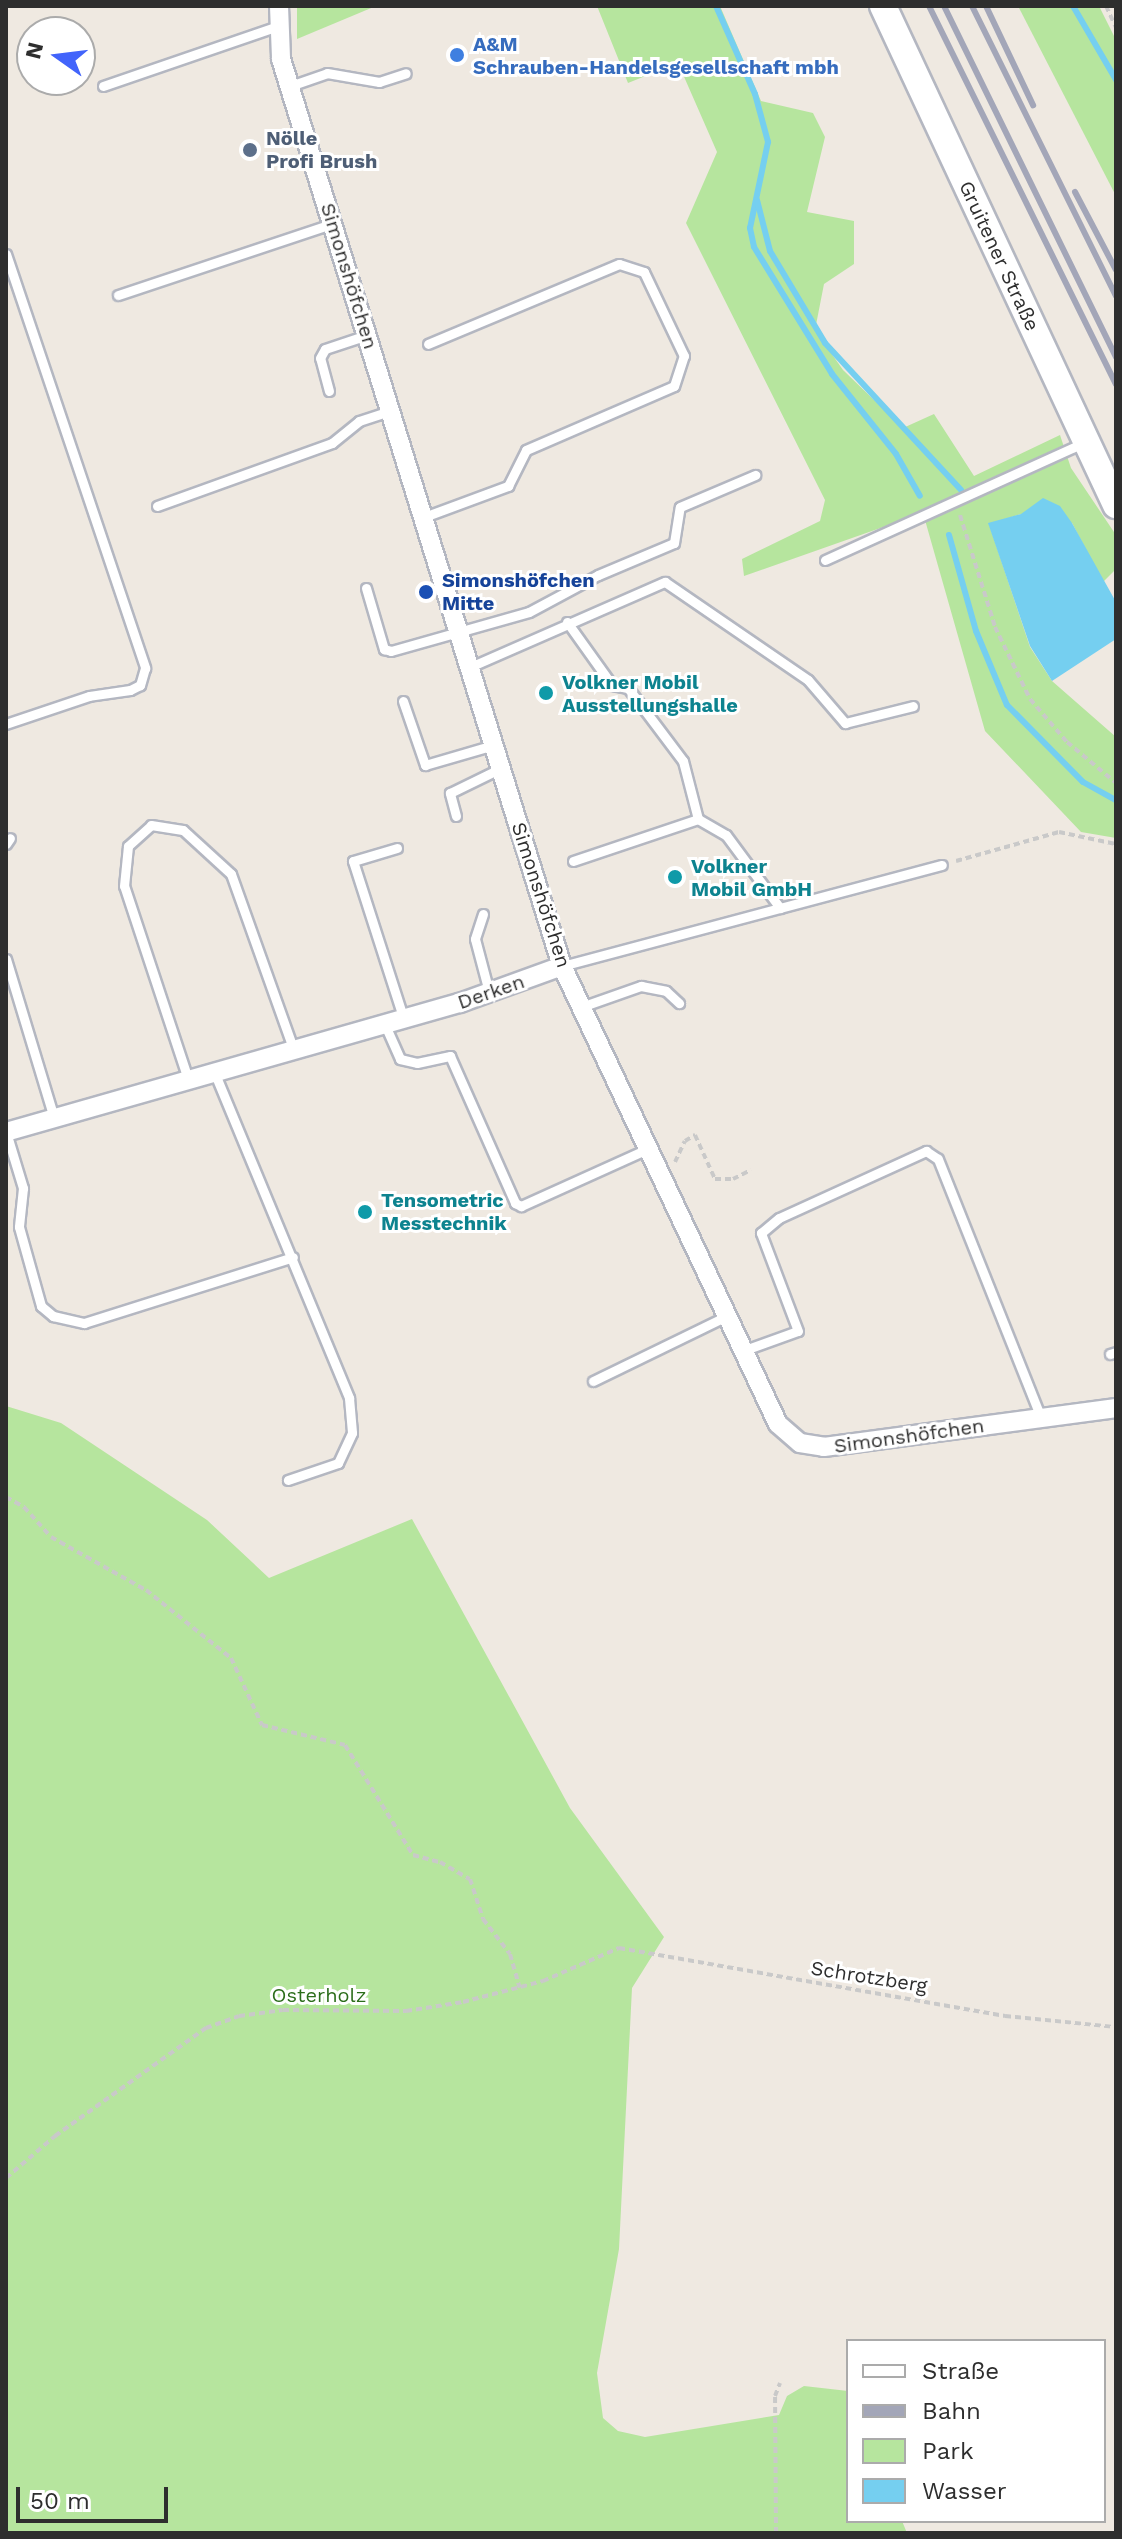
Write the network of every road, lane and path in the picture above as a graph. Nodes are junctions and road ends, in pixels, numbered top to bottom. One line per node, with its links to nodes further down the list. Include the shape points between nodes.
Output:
1 (279, 6): 4 (street, Simonshöfchen)
2 (883, 6): 16 (street, Gruitener Straße)
3 (1106, 6): 5 (path)
4 (278, 26): 7 (lane); 8 (street, Simonshöfchen)
5 (1116, 27)
6 (406, 73): 8 (lane, via 379,82 327,73)
7 (103, 86)
8 (290, 86): 9 (street, Simonshöfchen)
9 (332, 224): 11 (lane); 12 (street, Simonshöfchen)
10 (6, 254): 29 (lane, via 145,668 140,685 130,690 89,696)
11 (118, 295)
12 (367, 335): 14 (lane, via 325,349 320,358); 15 (street, Simonshöfchen)
13 (428, 344): 21 (lane, via 619,264 644,272 684,356 674,386 526,450 508,486)
14 (329, 391)
15 (390, 411): 20 (lane, via 359,421 332,443); 21 (street, Simonshöfchen)
16 (1086, 442): 18 (lane); 19 (street, Gruitener Straße)
17 (755, 475): 25 (lane, via 680,507 674,543 529,612)
18 (956, 501): 22 (lane); 32 (path, via 995,627 1030,699 1067,742)
19 (1116, 505)
20 (157, 506)
21 (424, 517): 25 (street, Simonshöfchen)
22 (825, 560)
23 (366, 588): 25 (lane, via 384,649)
24 (567, 622): 26 (lane); 28 (lane, via 665,582 808,680 845,723); 34 (lane, via 612,685 628,688 683,761)
25 (459, 629): 26 (street, Simonshöfchen)
26 (470, 667): 30 (street, Simonshöfchen)
27 (403, 701): 30 (lane, via 425,765)
28 (913, 706)
29 (6, 724)
30 (494, 745): 31 (street, Simonshöfchen)
31 (501, 768): 33 (lane, via 450,793); 42 (street, Simonshöfchen)
32 (1116, 783)
33 (456, 816)
34 (698, 819): 37 (lane); 39 (lane, via 726,835)
35 (1116, 844): 38 (path, via 1059,832)
36 (397, 848): 46 (lane, via 353,861)
37 (573, 861)
38 (942, 865): 39 (lane, Derken)
39 (780, 908): 42 (lane, Derken)
40 (483, 914): 43 (lane, via 475,939)
41 (6, 959): 51 (lane)
42 (562, 966): 43 (street, Derken); 45 (street, Simonshöfchen)
43 (489, 992): 46 (street, Derken)
44 (679, 1003): 45 (lane, via 666,991 641,986)
45 (581, 1007): 53 (street, Simonshöfchen)
46 (404, 1020): 47 (street, Derken)
47 (385, 1025): 48 (street, Derken); 53 (lane, via 400,1059 417,1063 450,1056 515,1203 521,1206)
48 (294, 1051): 49 (street, Derken); 50 (lane, via 231,874 183,830 151,825 128,846 124,886)
49 (215, 1074): 50 (street, Derken); 56 (lane)
50 (189, 1082): 51 (street, Derken)
51 (54, 1118): 52 (street, Derken)
52 (6, 1132): 56 (lane, via 23,1188 19,1227 41,1306 53,1316 84,1323)
53 (647, 1149): 55 (street, Simonshöfchen)
54 (751, 1170): 55 (path, via 733,1179 715,1179 695,1135 685,1141)
55 (664, 1187): 57 (street, Simonshöfchen)
56 (293, 1257): 62 (lane, via 349,1398 352,1433 338,1463)
57 (725, 1317): 58 (street, Simonshöfchen); 59 (lane)
58 (742, 1351): 61 (street, Simonshöfchen, via 778,1424 800,1443 824,1447); 61 (lane, via 798,1331 761,1233 779,1218 926,1151 938,1159)
59 (593, 1381)
60 (1116, 1408): 61 (street, Simonshöfchen)
61 (1041, 1418)
62 (288, 1480)
63 (6, 1497): 64 (path, via 24,1507 51,1537 146,1590 231,1658 262,1725 345,1745 413,1855 440,1862 470,1879 483,1919 510,1954)
64 (520, 1988): 65 (path, Schrotzberg, via 619,1948 1005,2016); 66 (path, via 406,2011 283,2010 239,2016 206,2028 55,2136)
65 (1116, 2027)
66 (6, 2178)
67 (780, 2383): 68 (path, via 775,2396)
68 (776, 2533)

